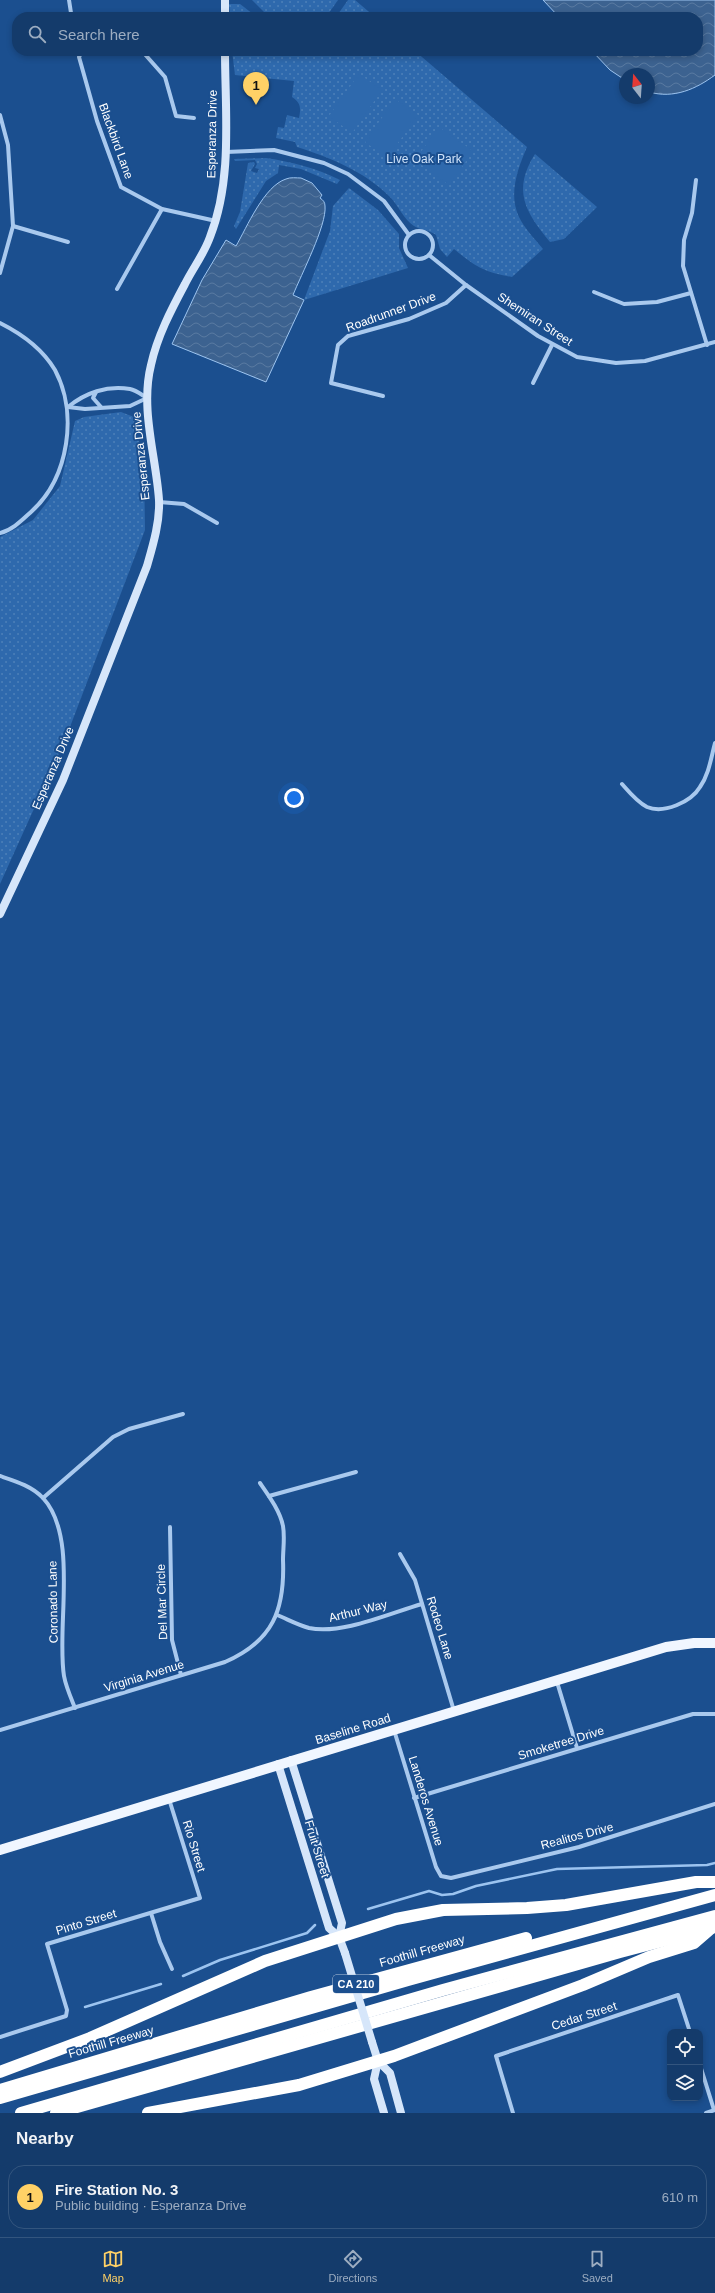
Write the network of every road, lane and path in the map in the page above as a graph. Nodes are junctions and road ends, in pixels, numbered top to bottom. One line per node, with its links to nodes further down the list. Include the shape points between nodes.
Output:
1 (69, 0): 3 (street)
2 (225, 0): 4 (main road)
3 (71, 12)
4 (225, 12)
5 (79, 56): 12 (street, Blackbird Lane, via 99,127 121,187)
6 (146, 56): 9 (street, via 165,77 176,116)
7 (225, 56): 10 (main road, Esperanza Drive)
8 (0, 115): 14 (street, via 8,145)
9 (194, 118)
10 (225, 152): 13 (main road, Esperanza Drive, via 222,202); 15 (street, via 274,150 324,163 348,174 384,202)
11 (696, 180): 22 (street, via 692,213 684,240 683,266)
12 (162, 209): 13 (street, Blackbird Lane); 20 (street)
13 (216, 221): 30 (main road, Esperanza Drive, via 159,340 150,366)
14 (13, 226): 16 (street); 18 (street)
15 (410, 235): 17 (street, via 422,232 429,236 432,244); 17 (street, via 405,248 410,256 418,259)
16 (68, 242)
17 (428, 254): 19 (street, Shemiran Street)
18 (0, 273)
19 (466, 285): 25 (street, Shemiran Street); 29 (street, Roadrunner Drive, via 446,303 409,319 348,336 338,345 331,383)
20 (117, 289)
21 (594, 292): 22 (street, via 624,304 657,302)
22 (691, 293): 26 (street)
23 (0, 323): 31 (street, via 22,334 40,351 55,370)
24 (715, 342): 26 (street, Shemiran Street)
25 (552, 345): 26 (street, Shemiran Street, via 577,357 616,363 645,361); 27 (street)
26 (707, 345)
27 (533, 383)
28 (96, 392): 30 (street, via 131,389); 31 (street, via 82,396); 32 (street, via 93,398)
29 (383, 396)
30 (148, 398): 32 (street, via 130,406); 33 (main road, Esperanza Drive)
31 (68, 407): 32 (street); 35 (street, via 66,445 56,479 41,502 19,523)
32 (101, 407)
33 (159, 502): 34 (street, via 184,504); 38 (main road, Esperanza Drive, via 147,566 63,780)
34 (217, 523)
35 (0, 533)
36 (715, 743): 37 (street, via 709,768 701,785 684,802 656,809 647,807)
37 (622, 784)
38 (0, 914)
39 (183, 1414): 44 (street, via 128,1429 113,1437)
40 (356, 1472): 43 (street)
41 (0, 1476): 44 (street, via 18,1482)
42 (260, 1483): 43 (street)
43 (269, 1496): 48 (street, via 283,1526 284,1587)
44 (43, 1498): 52 (street, Coronado Lane, via 55,1519 62,1542 64,1676)
45 (170, 1527): 50 (street, Del Mar Circle, via 172,1640)
46 (400, 1554): 47 (street, Rodeo Lane, via 415,1580)
47 (422, 1604): 48 (street, Arthur Way, via 344,1627 326,1629 308,1628); 53 (street, Rodeo Lane)
48 (277, 1615): 50 (street, Virginia Avenue, via 261,1638 244,1654)
49 (715, 1643): 51 (main road, Baseline Road, via 666,1647)
50 (181, 1675): 52 (street, Virginia Avenue)
51 (556, 1681): 53 (main road, Baseline Road); 57 (street)
52 (75, 1708): 55 (street, Virginia Avenue)
53 (454, 1712): 56 (main road, Baseline Road)
54 (715, 1714): 57 (street, Smoketree Drive, via 693,1714)
55 (0, 1730)
56 (394, 1730): 58 (main road, Baseline Road); 60 (street, Landeros Avenue)
57 (577, 1748): 60 (street, Smoketree Drive)
58 (291, 1760): 59 (main road, Baseline Road); 72 (main road, Fruit Street, via 342,1923)
59 (278, 1764): 61 (main road, Baseline Road); 72 (main road, Fruit Street, via 329,1928)
60 (414, 1798): 64 (street, Landeros Avenue)
61 (169, 1799): 63 (main road, Baseline Road); 68 (street, Rio Street)
62 (715, 1804): 64 (street, Realitos Drive, via 579,1847 451,1878)
63 (0, 1850)
64 (441, 1876)
65 (715, 1882): 72 (highway, via 696,1882 566,1904 420,1913)
66 (715, 1887): 79 (highway, Foothill Freeway / CA 210, via 459,1955)
67 (715, 1895): 80 (highway, via 364,1992)
68 (200, 1898): 69 (street, Pinto Street)
69 (151, 1913): 73 (street); 75 (street, Pinto Street, via 48,1944 67,2010 66,2016)
70 (715, 1916): 82 (highway, via 443,1990)
71 (713, 1927): 76 (highway, via 694,1943 649,1957 576,1988); 83 (highway)
72 (339, 1937): 76 (main road, Fruit Street, bridge); 77 (highway, via 265,1961 97,2035)
73 (172, 1969)
74 (689, 2029): 87 (street, Cedar Street, via 678,1995 496,2056)
75 (0, 2037)
76 (378, 2061): 84 (highway, via 299,2085); 85 (main road, Fruit Street, via 374,2079); 86 (main road, Fruit Street, via 390,2073)
77 (0, 2072)
78 (703, 2074): 81 (street)
79 (0, 2090)
80 (0, 2098)
81 (715, 2110): 88 (street)
82 (20, 2113)
83 (56, 2113)
84 (148, 2113)
85 (384, 2113)
86 (401, 2113)
87 (513, 2113)
88 (706, 2113)

